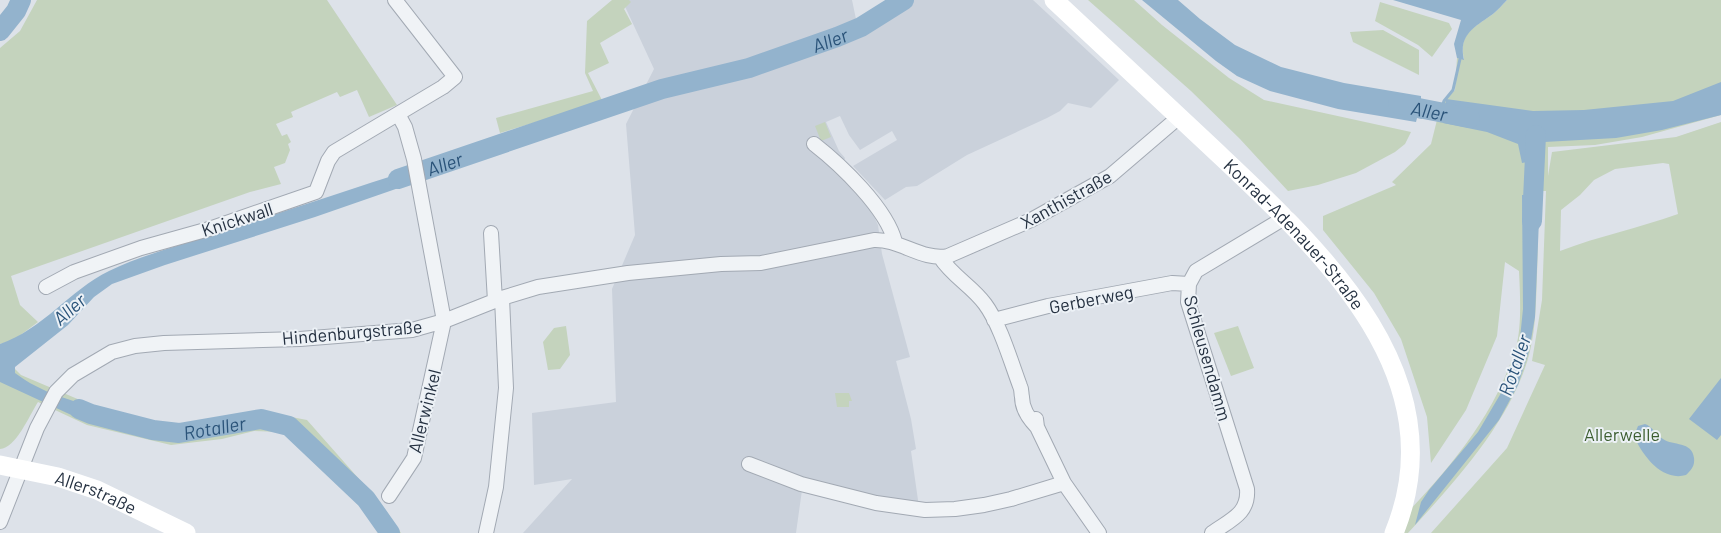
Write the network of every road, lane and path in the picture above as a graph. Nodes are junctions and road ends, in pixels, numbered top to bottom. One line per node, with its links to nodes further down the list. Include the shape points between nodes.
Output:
1 (395, 0): 3 (street, Knickwall, via 455,77)
2 (1054, 0): 4 (street, Konrad-Adenauer-Straße)
3 (398, 114): 11 (street, Knickwall, via 334,152 316,192 209,229 141,248 74,272); 14 (street, via 414,159)
4 (1179, 117): 6 (street, Konrad-Adenauer-Straße); 9 (street, Xanthistraße, via 1110,176 1032,220)
5 (814, 144): 8 (street, via 872,201 888,223)
6 (1286, 217): 10 (street, Schleusendamm, via 1196,271); 25 (street, Konrad-Adenauer-Straße, via 1336,274 1375,331 1393,366 1404,398 1410,466 1407,496)
7 (492, 233): 12 (street)
8 (895, 242): 9 (street, Hindenburgstraße); 12 (street, Hindenburgstraße, via 874,240 768,262 594,278 538,287)
9 (940, 258): 13 (street, via 986,304)
10 (1189, 284): 13 (street, Gerberweg, via 1172,284 1067,303); 24 (street, Schleusendamm, via 1188,302 1248,498 1243,510)
11 (46, 287)
12 (498, 300): 14 (street, Hindenburgstraße); 22 (street, via 506,388 496,487)
13 (994, 320): 18 (street, via 1022,389 1025,410 1037,427)
14 (444, 321): 17 (street, Hindenburgstraße, via 412,330 368,335 135,346 112,352 73,375 56,392); 19 (street, Allerwinkel, via 414,458)
15 (0, 464): 17 (street, Allerstraße)
16 (749, 464): 18 (street, via 801,484 876,503 925,510 984,505)
17 (21, 469): 20 (street, Hindenburgstraße); 21 (street, Allerstraße, via 97,490)
18 (1064, 483): 23 (street)
19 (389, 496)
20 (0, 522)
21 (186, 533)
22 (486, 533)
23 (1099, 533)
24 (1212, 533)
25 (1394, 533)

